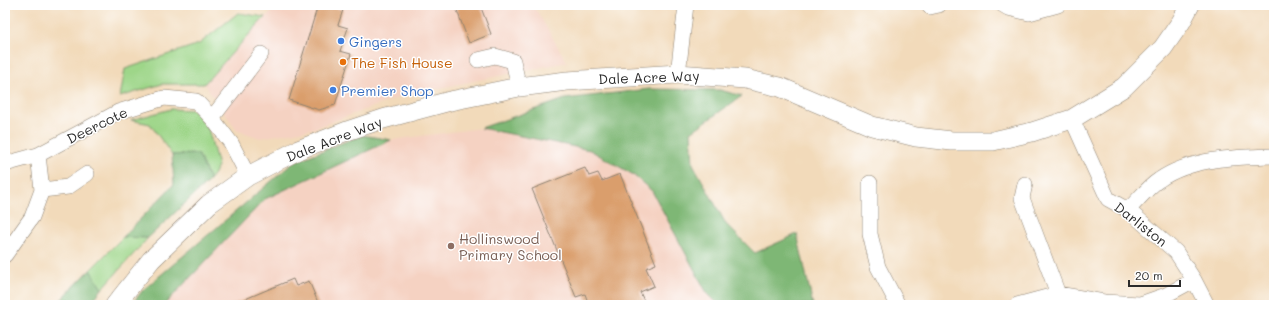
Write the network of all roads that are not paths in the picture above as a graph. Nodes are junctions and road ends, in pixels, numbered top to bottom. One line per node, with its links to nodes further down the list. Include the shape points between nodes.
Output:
1 (686, 5): 7 (street)
2 (1003, 5): 3 (street, via 1029,13)
3 (1058, 5)
4 (1190, 5): 10 (street, Dale Acre Way, via 1163,48 1143,69 1124,87)
5 (261, 54): 9 (street)
6 (478, 60): 8 (street, via 495,56 513,61)
7 (678, 74): 8 (street, Dale Acre Way, via 567,81); 10 (street, Dale Acre Way, via 745,79 780,86 872,126 916,137 952,141 994,140 1032,132)
8 (519, 87): 15 (street, Dale Acre Way, via 450,101 348,131 298,150)
9 (212, 118): 11 (street, Deercote, via 196,101 164,98 118,112); 15 (street, Deercote, via 230,143)
10 (1072, 119): 19 (street, Darliston, via 1108,199)
11 (38, 155): 13 (street, Deercote); 18 (street)
12 (1274, 156): 19 (street, via 1203,163 1177,170 1157,181)
13 (5, 164)
14 (87, 174): 18 (street, via 68,188)
15 (248, 176): 23 (street, Dale Acre Way, via 209,204 151,260)
16 (870, 183): 24 (street, via 870,234 878,267)
17 (1025, 184): 22 (street, via 1022,198)
18 (42, 190): 20 (street, via 32,217)
19 (1128, 210): 21 (street, Darliston, via 1176,252)
20 (5, 255)
21 (1194, 280): 22 (street, via 1166,295 1140,304 1104,302); 26 (street, Darliston)
22 (1058, 294): 25 (street)
23 (115, 305)
24 (898, 305)
25 (1017, 305)
26 (1207, 305)

